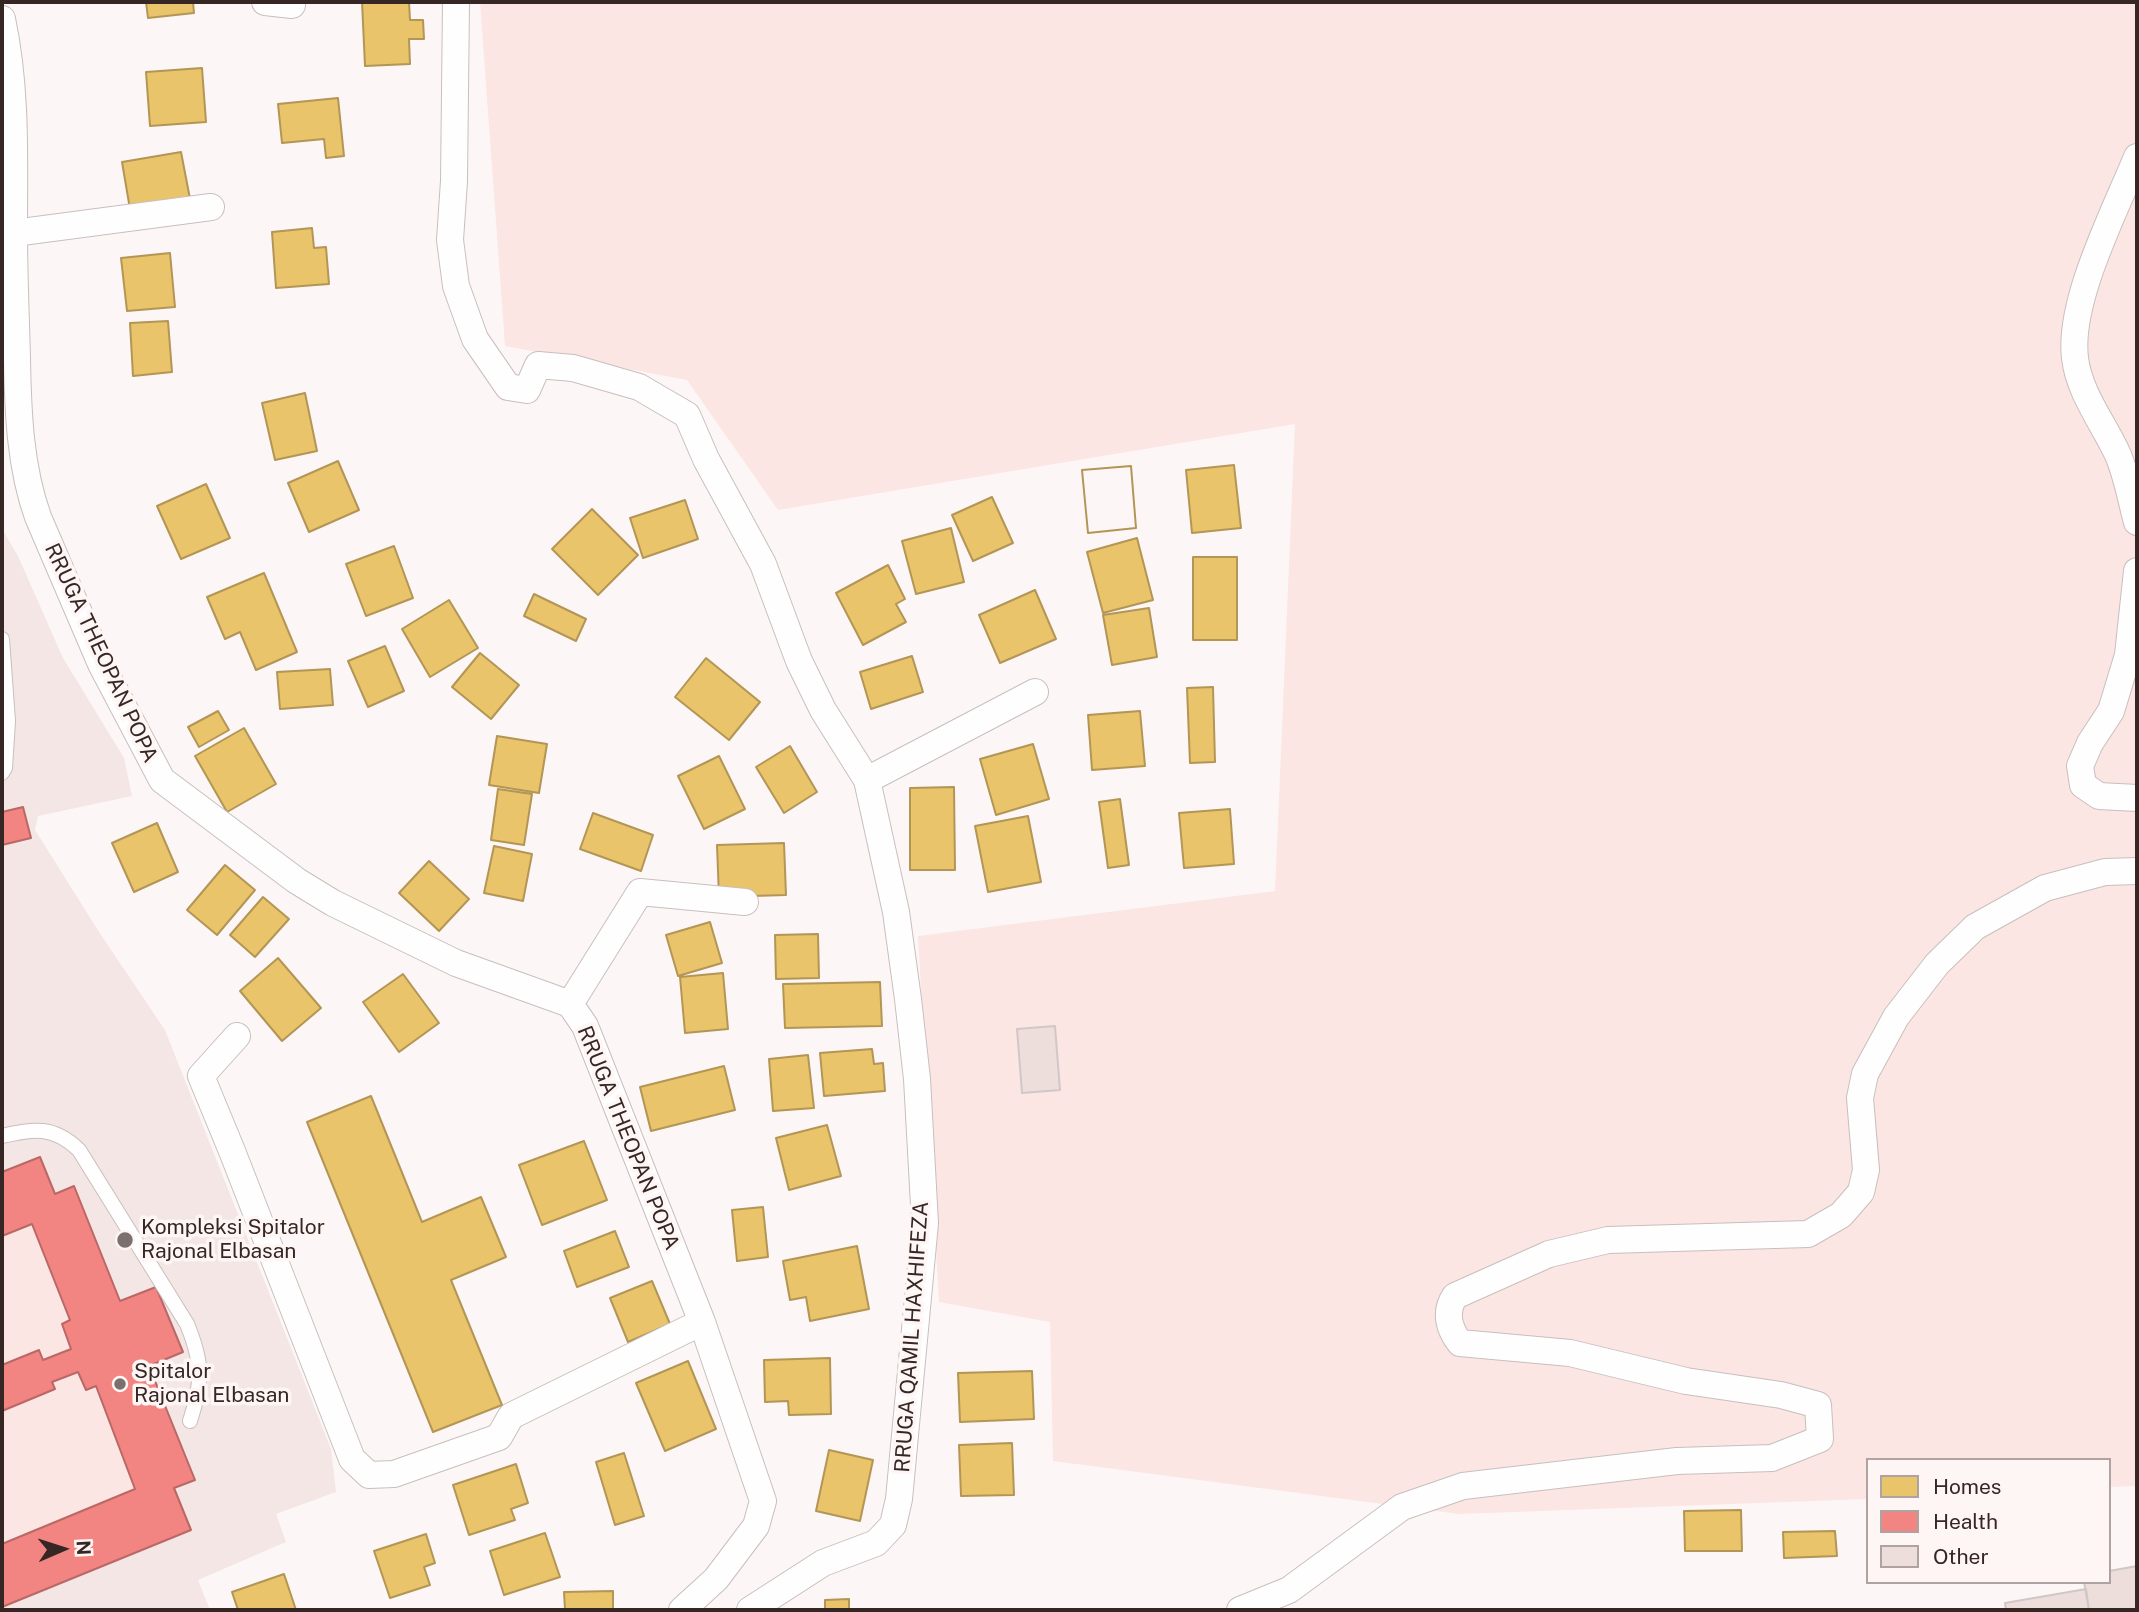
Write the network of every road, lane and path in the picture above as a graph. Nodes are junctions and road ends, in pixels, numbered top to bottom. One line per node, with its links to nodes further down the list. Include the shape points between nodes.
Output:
1 (265, 2): 3 (street)
2 (456, 2): 13 (street, RRUGA QAMIL HAXHIFEZA, via 450,240 456,286 475,339 508,387 527,390 538,365 573,368 639,387 687,415 763,564 799,661 823,710)
3 (292, 5)
4 (2, 19): 7 (street, RRUGA THEOPAN POPA, via 14,115)
5 (2137, 157): 8 (street, via 2085,286 2075,323 2075,360 2085,391 2119,457)
6 (211, 207): 7 (street)
7 (14, 233): 17 (street, RRUGA THEOPAN POPA, via 18,399 30,497 102,664 162,780 333,903 456,963)
8 (2137, 522)
9 (2137, 571): 14 (street, via 2128,655 2111,710 2080,766 2083,785 2099,796)
10 (2, 639): 12 (lane, via 8,721)
11 (1035, 692): 13 (street)
12 (2, 774)
13 (867, 780): 23 (street, RRUGA QAMIL HAXHIFEZA, via 896,912 906,987 917,1079 925,1223 900,1499 893,1525 876,1543 823,1563)
14 (2137, 798)
15 (2137, 871): 24 (street, via 2105,872 2045,888 1975,927 1937,964 1896,1017 1865,1074 1860,1098 1866,1170 1861,1192 1842,1215 1808,1234 1608,1240 1549,1254 1455,1296 1449,1305 1450,1330 1460,1343 1570,1353 1686,1381 1781,1395 1818,1405 1820,1439 1772,1458 1677,1461 1463,1486 1402,1507 1289,1590)
16 (745, 902): 17 (street, via 640,892)
17 (570, 1004): 20 (street, RRUGA THEOPAN POPA, via 585,1026)
18 (237, 1035): 20 (street, via 201,1076 352,1459 369,1475 394,1474 499,1437 511,1416)
19 (2, 1136): 21 (lane, via 45,1131 65,1136 79,1150 187,1324 198,1352 200,1391)
20 (702, 1322): 22 (street, RRUGA THEOPAN POPA, via 763,1501 756,1526 716,1579)
21 (190, 1421)
22 (682, 1610)
23 (750, 1610)
24 (1240, 1610)

